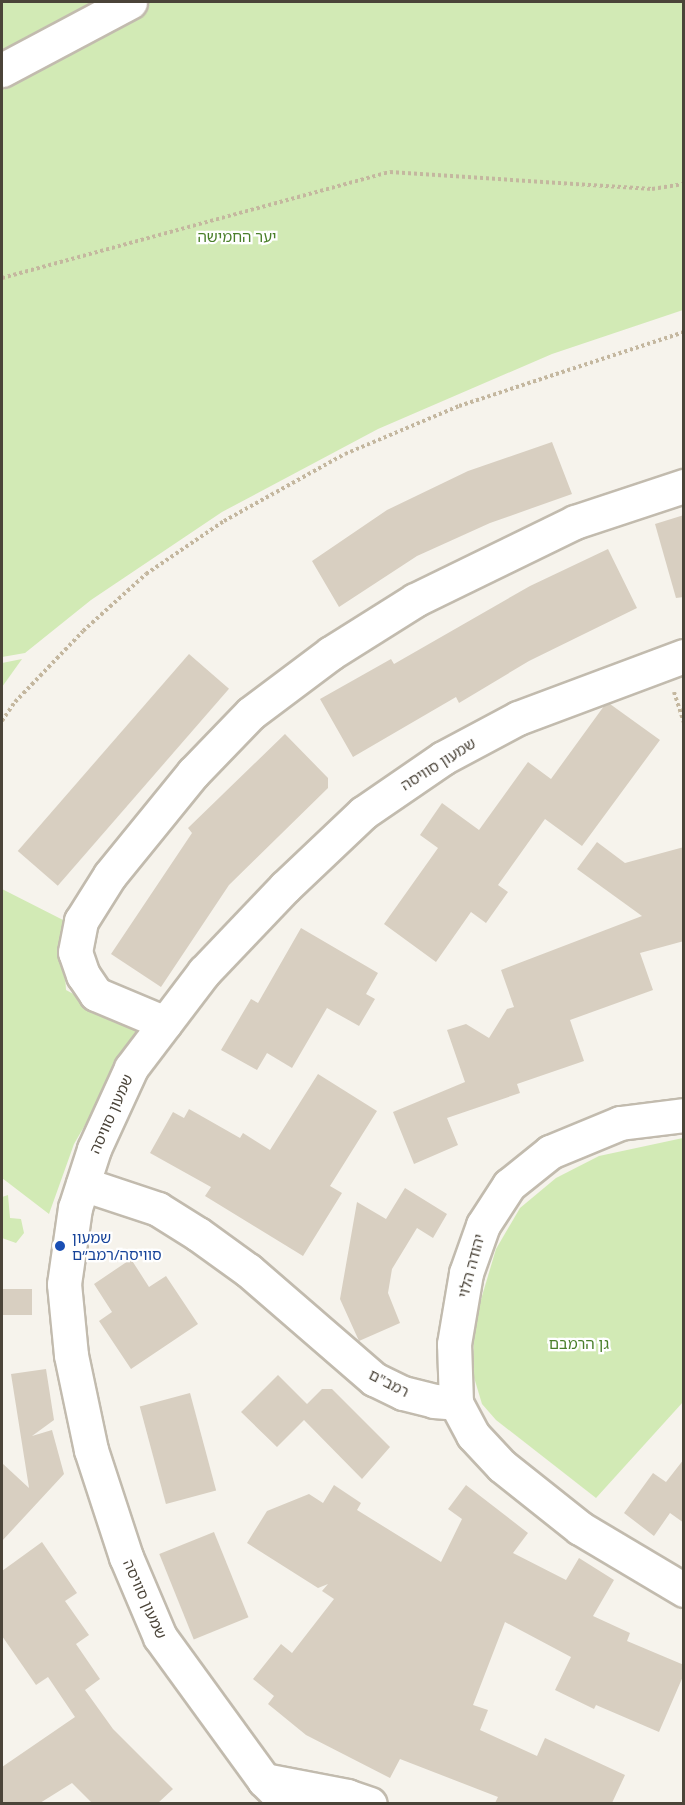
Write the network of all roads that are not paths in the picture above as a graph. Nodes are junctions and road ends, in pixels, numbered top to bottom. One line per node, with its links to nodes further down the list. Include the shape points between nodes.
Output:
1 (130, 2): 2 (street)
2 (2, 70)
3 (684, 486): 5 (street, via 575,522 415,600 331,653 250,713 193,772 110,875 81,921 75,952 83,975 96,994)
4 (684, 656): 5 (street, שמעון סוויסה, via 518,718 443,758 363,813 204,972)
5 (165, 1023): 7 (street, שמעון סוויסה, via 131,1068 94,1149)
6 (684, 1115): 8 (street, יהודה הלוי, via 610,1127 550,1152 509,1185 483,1225 466,1273 454,1344)
7 (83, 1184): 8 (street, רמב"ם, via 158,1209 198,1234 248,1270 374,1379 403,1393); 10 (street, שמעון סוויסה, via 75,1208 64,1284 71,1355 91,1450 126,1557 160,1637)
8 (456, 1402): 9 (street, via 473,1435 502,1466 580,1528)
9 (684, 1590)
10 (264, 1780): 11 (street, שמעון סוויסה); 12 (street)
11 (288, 1803)
12 (370, 1803)

